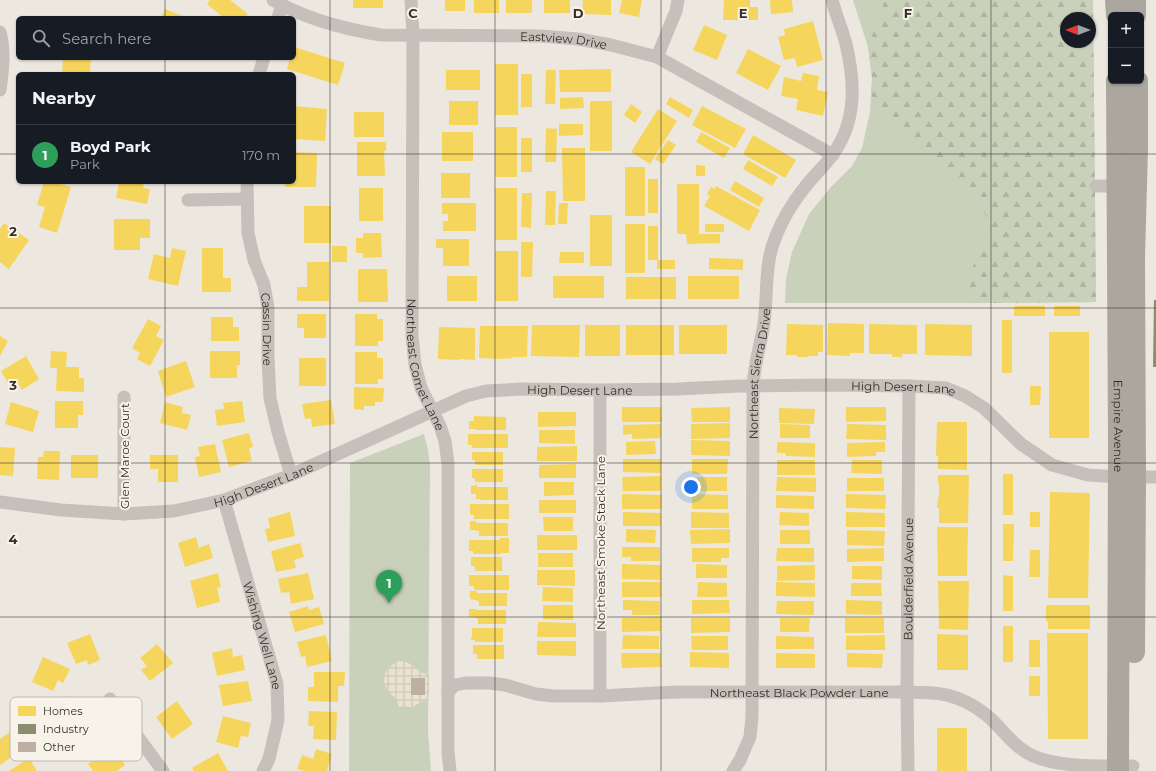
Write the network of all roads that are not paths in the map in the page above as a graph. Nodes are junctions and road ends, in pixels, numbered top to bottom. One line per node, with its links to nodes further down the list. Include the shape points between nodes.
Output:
1 (412, 0): 11 (street, Northeast Comet Lane)
2 (678, 0): 12 (street)
3 (832, 0): 18 (street, Northeast Sierra Drive, via 846,43 853,94 850,120 844,138)
4 (1116, 0): 7 (highway)
5 (1134, 0): 8 (highway)
6 (278, 3): 9 (street); 11 (street, Eastview Drive, via 327,24 358,32)
7 (1117, 12)
8 (1135, 12)
9 (278, 16)
10 (0, 32): 17 (street, via 4,64)
11 (412, 35): 12 (street, Eastview Drive, via 540,36 578,39); 29 (street, Northeast Comet Lane, via 412,336 415,365 422,388)
12 (657, 57): 18 (street, Eastview Drive)
13 (263, 60): 14 (street)
14 (260, 72)
15 (1117, 84): 21 (highway, Empire Avenue)
16 (1137, 84): 24 (highway, Empire Avenue)
17 (0, 90)
18 (833, 155): 25 (street, Northeast Sierra Drive, via 794,202 775,238 770,254 764,322)
19 (247, 184): 22 (street, Cassin Drive)
20 (1096, 186): 21 (street)
21 (1117, 190): 24 (highway, via 1127,205 1126,237); 31 (highway, Empire Avenue)
22 (247, 199): 23 (street); 30 (street, Cassin Drive, via 248,233 254,260 264,285 268,308 270,398)
23 (188, 200)
24 (1134, 258): 31 (highway, Empire Avenue)
25 (753, 386): 26 (street, High Desert Lane); 27 (street, High Desert Lane); 37 (street, Northeast Sierra Drive)
26 (909, 386): 31 (street, High Desert Lane, via 946,388 965,396 984,408 1021,444 1052,465 1088,475); 38 (street, Boulderfield Avenue)
27 (600, 390): 29 (street, High Desert Lane, via 486,391 466,396); 39 (street, Northeast Smoke Stack Lane)
28 (124, 397): 35 (street, Glen Maroe Court)
29 (433, 410): 30 (street, High Desert Lane); 36 (street, Northeast Comet Lane, via 445,441 448,464)
30 (292, 475): 33 (street, High Desert Lane)
31 (1127, 477): 32 (street, High Desert Lane); 41 (highway, Empire Avenue)
32 (1156, 477)
33 (224, 500): 35 (street, High Desert Lane, via 174,511); 43 (street, Wishing Well Lane, via 277,684 278,720 269,759)
34 (0, 502): 35 (street, High Desert Lane, via 61,510)
35 (124, 514)
36 (448, 692): 39 (street, Northeast Black Powder Lane, via 455,685 490,683 536,694); 44 (street, Northeast Comet Lane)
37 (752, 692): 38 (street, Northeast Black Powder Lane); 39 (street, Northeast Black Powder Lane); 45 (street, Northeast Sierra Drive, via 750,737)
38 (907, 692): 41 (street, Northeast Black Powder Lane, via 942,694 963,701 984,713 1020,747 1048,762); 46 (street, Boulderfield Avenue)
39 (600, 696)
40 (142, 743): 42 (street)
41 (1125, 769)
42 (162, 771)
43 (263, 771)
44 (450, 771)
45 (733, 771)
46 (908, 771)

